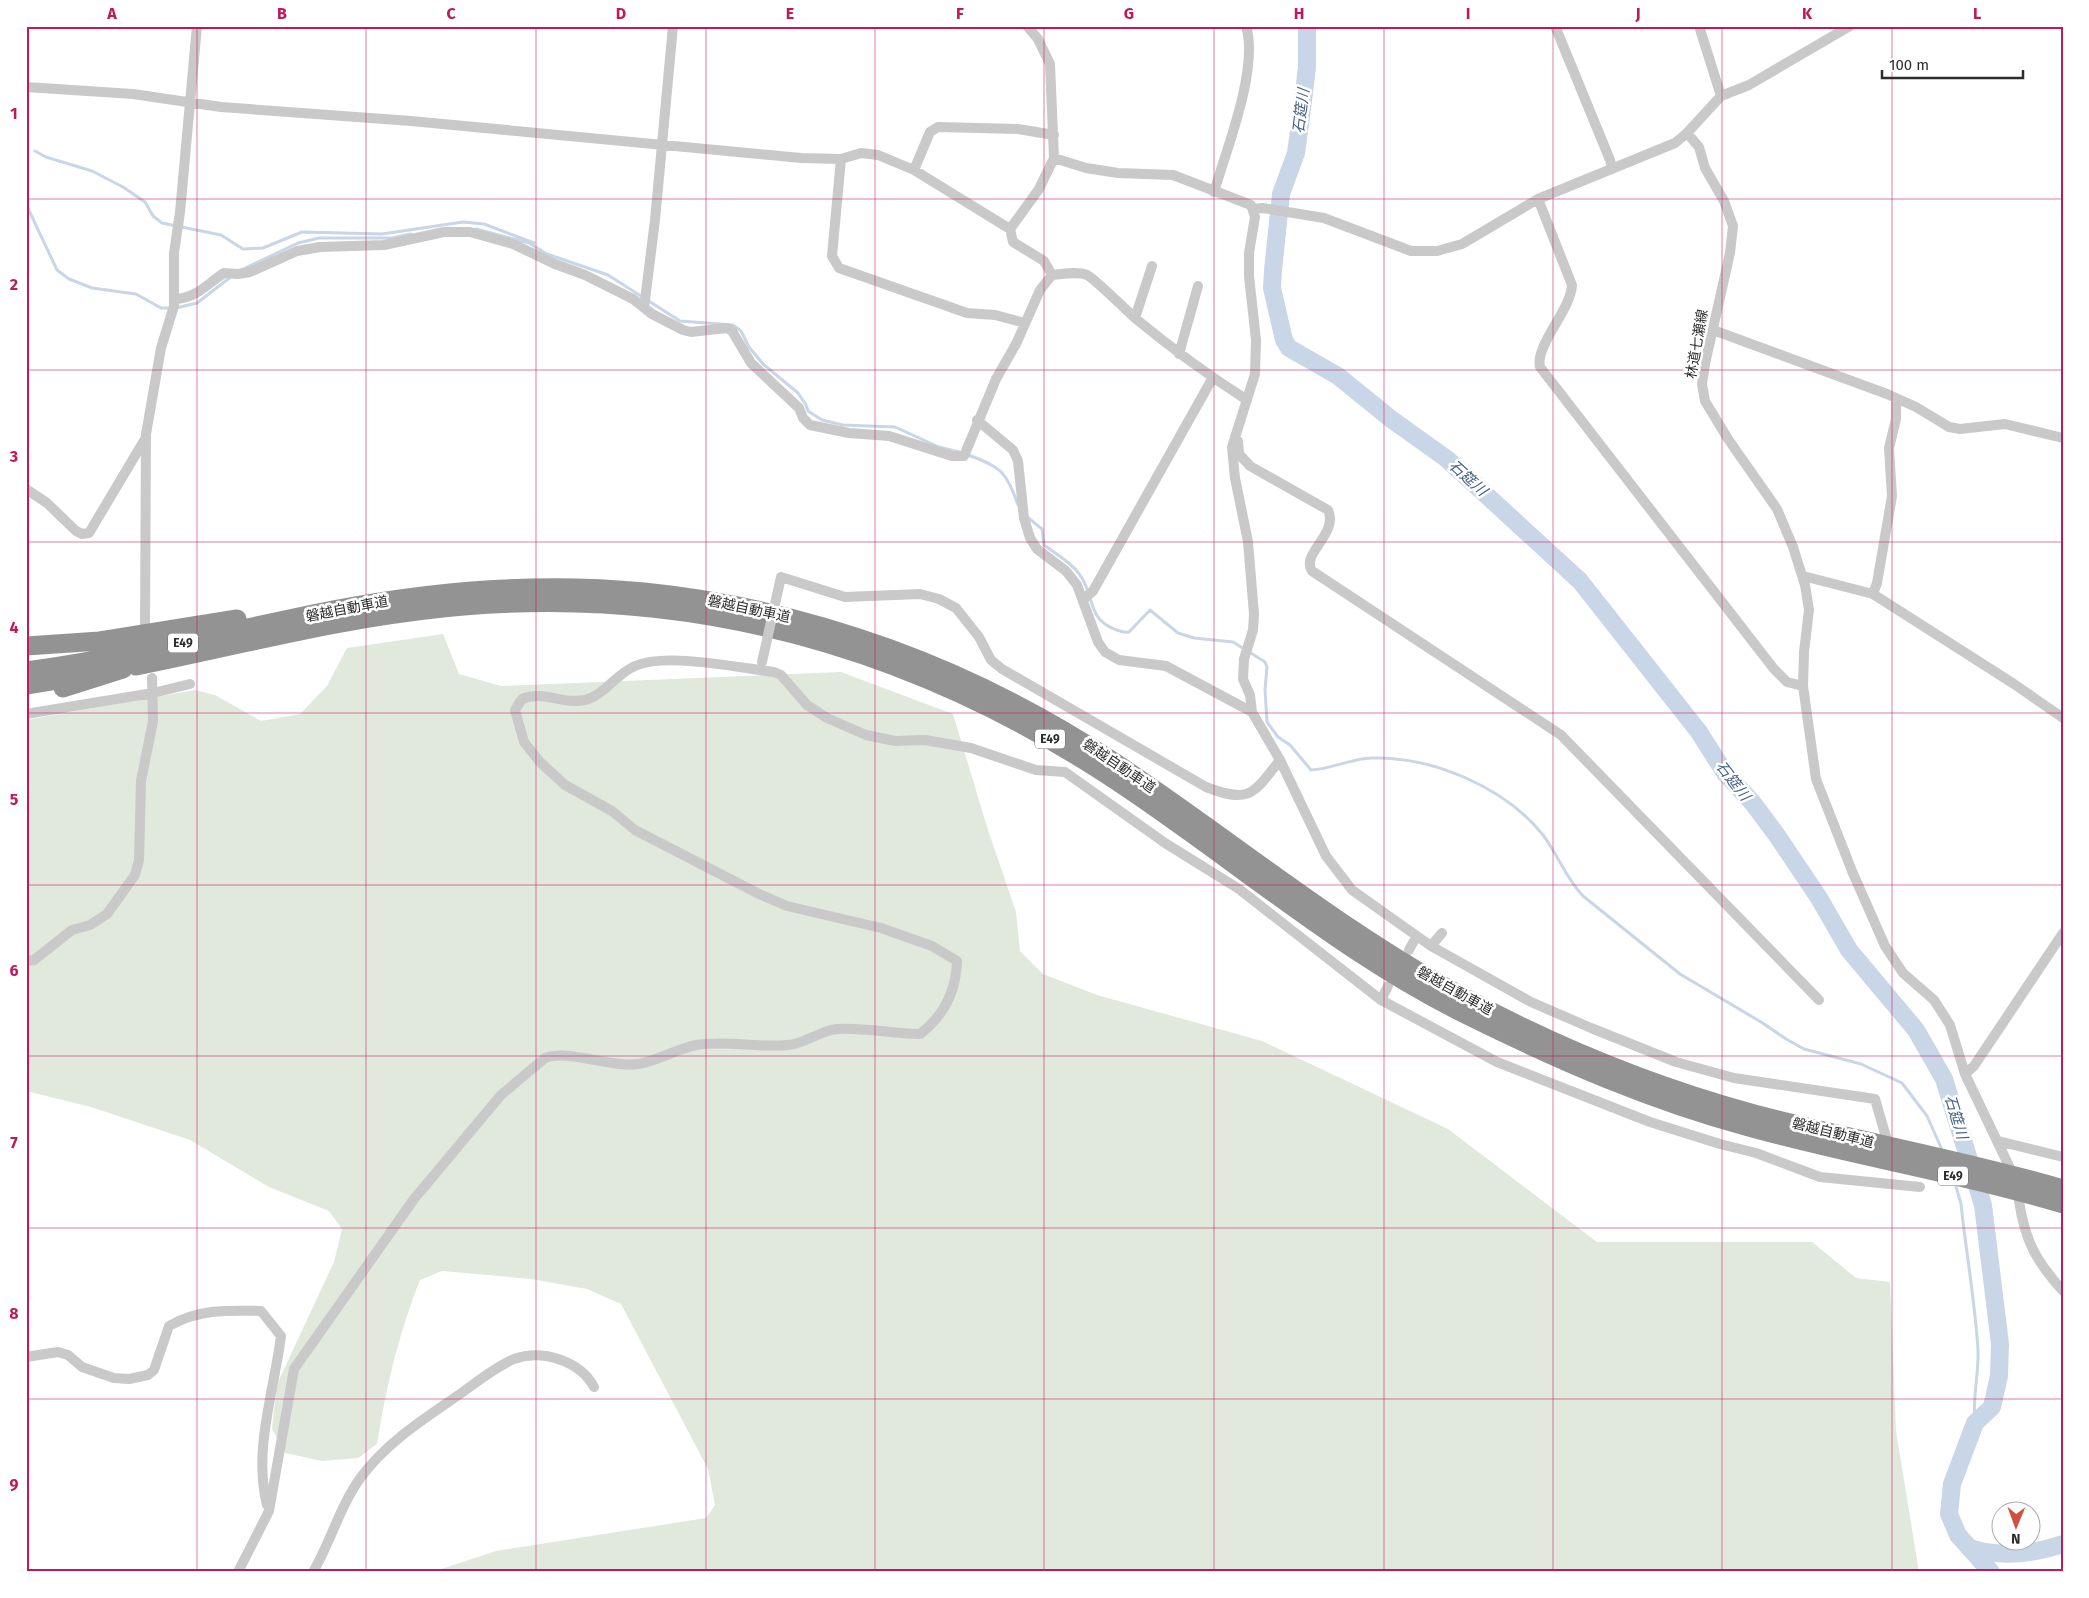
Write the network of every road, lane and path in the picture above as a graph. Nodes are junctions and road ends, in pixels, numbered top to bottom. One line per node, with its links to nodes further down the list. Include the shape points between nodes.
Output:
1 (197, 26): 10 (street)
2 (672, 26): 13 (street)
3 (1028, 26): 12 (street, via 1050,64)
4 (1246, 26): 18 (street, via 1250,42 1248,68)
5 (1556, 26): 16 (street)
6 (1699, 26): 9 (street)
7 (1850, 26): 9 (street, via 1749,84)
8 (26, 87): 10 (street)
9 (1721, 96): 11 (street)
10 (190, 101): 13 (street, via 221,107); 25 (street, via 173,258)
11 (1687, 133): 16 (street, via 1664,149); 29 (street, 林道七瀬線, via 1699,147 1705,168 1720,190 1732,219 1730,253)
12 (1054, 135): 14 (street); 17 (street, via 1018,129 938,127 930,132)
13 (662, 144): 15 (street); 26 (street)
14 (1054, 158): 18 (street, via 1118,173 1173,175); 21 (street, via 1039,189)
15 (841, 159): 17 (street, via 860,153 871,154); 28 (street, via 832,252 839,268 967,313 996,315)
16 (1612, 169): 19 (street)
17 (914, 170): 21 (street)
18 (1214, 192): 20 (street)
19 (1538, 199): 20 (street, via 1462,244 1430,252 1404,249 1341,224); 51 (street, via 1572,285 1569,299 1542,351 1540,367 1774,670 1788,682)
20 (1259, 208): 33 (street, via 1251,235 1249,276 1256,340 1255,374)
21 (1010, 230): 23 (street, via 1013,242 1044,261)
22 (1152, 266): 27 (street)
23 (1052, 275): 27 (street, via 1087,275); 28 (street, via 1040,290)
24 (1198, 286): 30 (street)
25 (175, 300): 26 (street, via 197,294 224,273 250,272 297,251 329,246 384,245 460,232 482,234 513,244 611,287); 36 (street, via 161,348)
26 (644, 308): 34 (street, via 683,330 726,328 732,331 751,363 799,408 810,425 849,433 889,436 960,457 964,456)
27 (1134, 318): 30 (street)
28 (1025, 323): 34 (street)
29 (1713, 330): 32 (street); 39 (street, 林道七瀬線, via 1702,384 1706,406 1777,509)
30 (1179, 354): 31 (street)
31 (1212, 379): 33 (street); 41 (street, via 1093,591)
32 (1896, 399): 37 (street, via 1953,428 2005,424); 40 (street, via 1896,419 1889,448 1892,496)
33 (1247, 400): 35 (street)
34 (977, 420): 41 (street, via 1013,450 1018,462 1024,518 1030,538 1037,549 1066,571)
35 (1235, 433): 54 (street, via 1233,466 1248,542 1254,614 1243,679 1250,695); 66 (street, via 1239,454 1250,466 1328,510 1330,523 1311,558 1312,571 1561,735)
36 (146, 438): 38 (street, via 88,533 76,531 47,503); 43 (street)
37 (2063, 438)
38 (26, 489)
39 (1803, 576): 40 (street); 51 (street, 林道七瀬線, via 1809,610)
40 (1873, 594): 56 (street)
41 (1084, 599): 54 (street, via 1098,642 1109,655 1137,663 1166,666)
42 (338, 609): 44 (highway, via 256,616 100,641); 47 (highway, 磐越自動車道 / E49, via 93,662); 69 (highway, 磐越自動車道 / E49, via 458,592 588,588 737,605 852,635 960,676 1073,736 1344,925 1469,1001 1643,1078)
43 (145, 625)
44 (26, 646)
45 (761, 666): 57 (street, bridge, via 782,577 845,597 914,594 939,599 956,608 979,637 991,660 1002,669 1217,791 1233,796 1250,793); 65 (street, via 781,675 807,705 827,718 866,735 971,748 1036,770 1065,772 1165,843 1239,889); 79 (street, via 650,660 618,674 589,699 534,695 522,699 515,710 517,723 524,742 540,762 565,784 612,811 635,830 787,906 881,928 932,946 957,961 956,980 942,1012 920,1034 835,1029 787,1045 698,1045 639,1064 598,1062 576,1057 545,1058 501,1095 414,1199 294,1368)
46 (123, 669): 50 (highway, 磐越自動車道 / E49); 53 (highway, via 53,692); 69 (highway, 磐越自動車道 / E49, via 400,613 525,603 588,603 690,613 822,641 938,682 1037,732 1131,791 1330,933 1463,1013 1587,1072 1641,1092 1744,1126)
47 (26, 671)
48 (152, 678): 52 (street)
49 (190, 684): 52 (street)
50 (26, 685)
51 (1803, 686): 67 (street, 林道七瀬線, via 1816,778 1852,871 1885,946 1903,972 1934,1000 1950,1025)
52 (153, 692): 55 (street); 63 (street, via 153,721 141,781 139,860 135,875 107,914 90,925 72,930 34,960)
53 (26, 696)
54 (1252, 712): 57 (street)
55 (26, 714)
56 (2063, 718)
57 (1280, 760): 60 (street, via 1326,856 1352,890)
58 (2063, 932): 67 (street, via 1974,1066)
59 (1442, 933): 61 (street)
60 (1416, 937): 61 (street); 62 (street)
61 (1431, 946): 69 (street, via 1530,1002 1676,1062 1734,1078 1875,1099)
62 (1409, 950)
63 (26, 961)
64 (1388, 986): 65 (street)
65 (1381, 1000): 72 (street, via 1497,1062 1656,1124 1756,1153 1820,1177)
66 (1819, 1000)
67 (1965, 1074): 68 (street, 林道七瀬線)
68 (1998, 1141): 70 (street); 71 (street, 林道七瀬線)
69 (1893, 1155): 71 (highway, 磐越自動車道 / E49); 72 (street)
70 (2063, 1157)
71 (2010, 1183): 74 (highway, 磐越自動車道 / E49); 75 (highway, 磐越自動車道 / E49); 76 (street, 林道七瀬線, via 2033,1252)
72 (1897, 1184): 73 (street)
73 (1920, 1188)
74 (2063, 1189)
75 (2063, 1204)
76 (2063, 1291)
77 (26, 1358): 79 (street, via 58,1352 68,1355 82,1367 114,1378 129,1379 148,1375 154,1370 168,1326 186,1316 230,1310 261,1311 280,1336 261,1481)
78 (594, 1387): 81 (street, via 577,1366 557,1359 515,1359 486,1375 410,1427 362,1476 348,1496)
79 (269, 1511): 80 (street)
80 (238, 1572)
81 (313, 1572)

